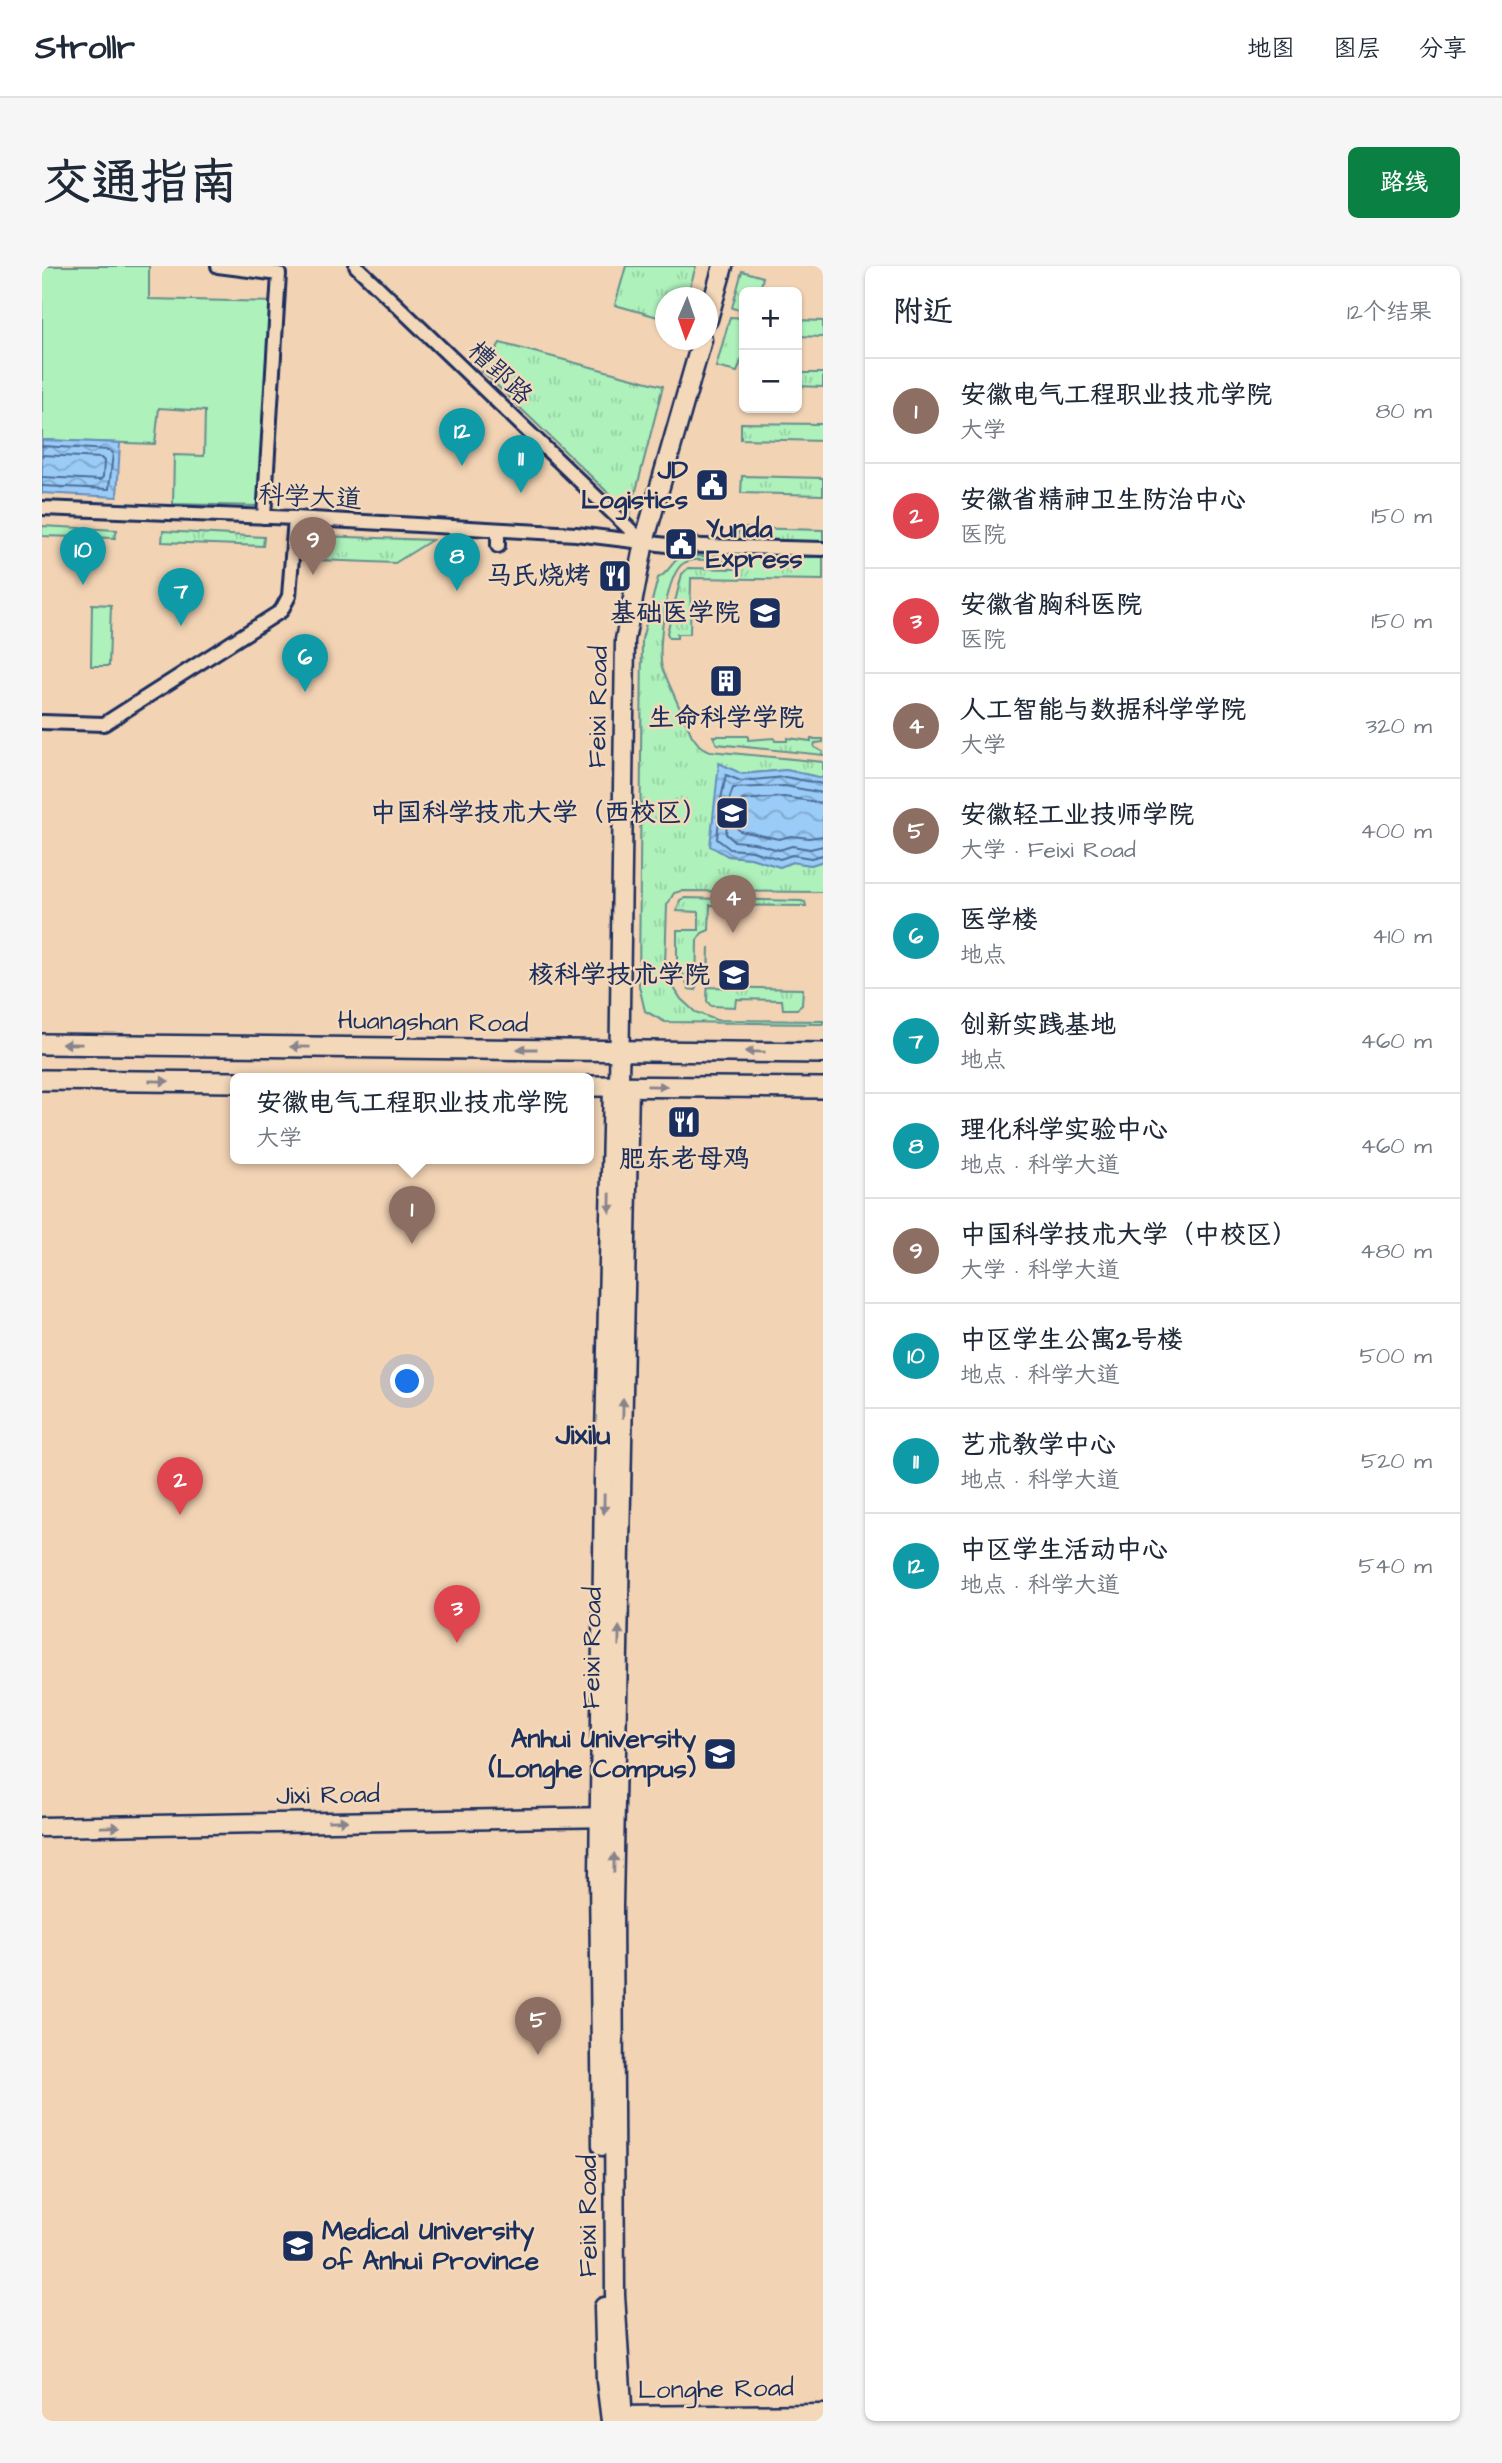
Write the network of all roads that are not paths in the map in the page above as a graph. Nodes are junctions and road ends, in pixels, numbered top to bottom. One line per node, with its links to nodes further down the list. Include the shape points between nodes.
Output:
1 (218, 266): 7 (street, via 279,274)
2 (356, 266): 10 (street, 槽郢路)
3 (723, 266): 4 (main road)
4 (717, 287)
5 (699, 350): 10 (main road, Feixi Road)
6 (42, 508): 7 (street, 科学大道)
7 (264, 517): 8 (street, 科学大道)
8 (295, 519): 9 (street, 科学大道); 13 (street, via 289,596 281,611 104,724)
9 (498, 530): 10 (street, 科学大道); 11 (street)
10 (644, 542): 12 (street, 科学大道); 15 (main road, Feixi Road, via 625,640)
11 (498, 546)
12 (823, 549)
13 (42, 722)
14 (42, 1044): 15 (main road, Huangshan Road, one-way to 14)
15 (621, 1050): 16 (main road, Huangshan Road, one-way to 15); 20 (main road, Feixi Road)
16 (823, 1054)
17 (42, 1080): 18 (main road, one-way to 18)
18 (230, 1082)
19 (594, 1086): 20 (main road)
20 (620, 1086): 21 (main road, one-way to 21); 22 (main road, Feixi Road, via 604,1469)
21 (823, 1088)
22 (608, 1816): 23 (main road, Jixi Road, one-way to 22); 25 (main road, Feixi Road, via 605,2314 606,2381)
23 (42, 1827)
24 (823, 2414): 25 (main road, Longhe Road)
25 (616, 2419)

